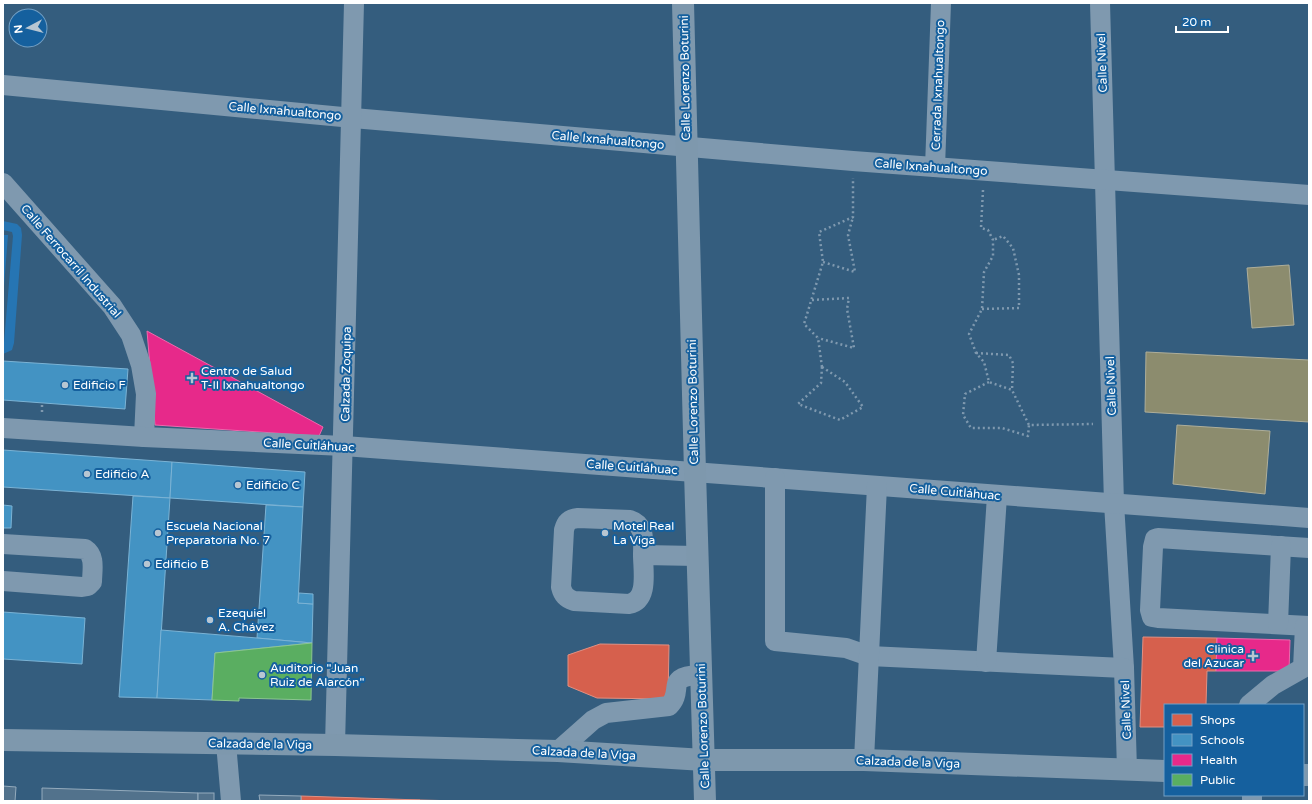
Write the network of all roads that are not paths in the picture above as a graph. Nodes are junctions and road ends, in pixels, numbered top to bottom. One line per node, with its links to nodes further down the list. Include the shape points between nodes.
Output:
1 (354, 3): 6 (street, Calzada Zoquipa)
2 (683, 3): 7 (main road, Calle Lorenzo Boturini)
3 (941, 3): 8 (street, Cerrada Ixnahualtongo)
4 (1100, 3): 9 (street, Calle Nivel)
5 (3, 85): 6 (street, Calle Ixnahualtongo)
6 (352, 118): 7 (street, Calle Ixnahualtongo); 14 (street, Calzada Zoquipa)
7 (686, 147): 8 (street, Calle Ixnahualtongo); 15 (main road, Calle Lorenzo Boturini)
8 (935, 167): 9 (street, Calle Ixnahualtongo)
9 (1105, 179): 11 (street, Calle Ixnahualtongo); 19 (street, Calle Nivel)
10 (3, 183): 13 (street, Calle Ferrocarril Industrial, via 112,306 131,335 141,364 146,394)
11 (1309, 195)
12 (3, 428): 13 (street, Calle Cuitláhuac)
13 (144, 437): 14 (street, Calle Cuitláhuac)
14 (344, 446): 15 (street, Calle Cuitláhuac); 36 (street, Calzada Zoquipa)
15 (695, 472): 16 (street, Calle Cuitláhuac); 25 (main road, Calle Lorenzo Boturini)
16 (775, 478): 17 (street, Calle Cuitláhuac); 29 (street, via 776,641 846,648)
17 (878, 486): 18 (street, Calle Cuitláhuac); 29 (street)
18 (997, 496): 19 (street, Calle Cuitláhuac); 30 (street)
19 (1114, 503): 20 (street, Calle Cuitláhuac); 31 (street, Calle Nivel)
20 (1309, 518)
21 (3, 544): 26 (street, via 85,549 92,557 92,582 82,587)
22 (1281, 546): 23 (street); 27 (street); 27 (street, via 1155,539 1150,610 1152,617 1155,618)
23 (1309, 548)
24 (643, 555): 24 (street, via 642,591 640,598 635,602 629,604 574,601 563,594 561,587 564,530 571,519 637,522 643,533); 25 (street)
25 (697, 556): 32 (main road, Calle Lorenzo Boturini)
26 (3, 581)
27 (1278, 624): 28 (street)
28 (1307, 626): 33 (street, via 1303,668)
29 (869, 656): 30 (street); 39 (street)
30 (986, 662): 31 (street)
31 (1124, 668): 40 (street, Calle Nivel)
32 (701, 675): 37 (street, via 682,677 677,682 674,702 669,706 606,713 593,720); 38 (main road, Calle Lorenzo Boturini)
33 (1249, 704)
34 (3, 740): 35 (main road, Calzada de la Viga)
35 (226, 743): 36 (main road, Calzada de la Viga); 42 (street)
36 (335, 745): 37 (main road, Calzada de la Viga)
37 (558, 751): 38 (main road, Calzada de la Viga)
38 (704, 760): 39 (main road, Calzada de la Viga); 43 (main road, Calle Lorenzo Boturini)
39 (864, 760): 40 (main road, Calzada de la Viga)
40 (1127, 770): 41 (main road, Calzada de la Viga)
41 (1164, 771)
42 (231, 801)
43 (705, 801)

